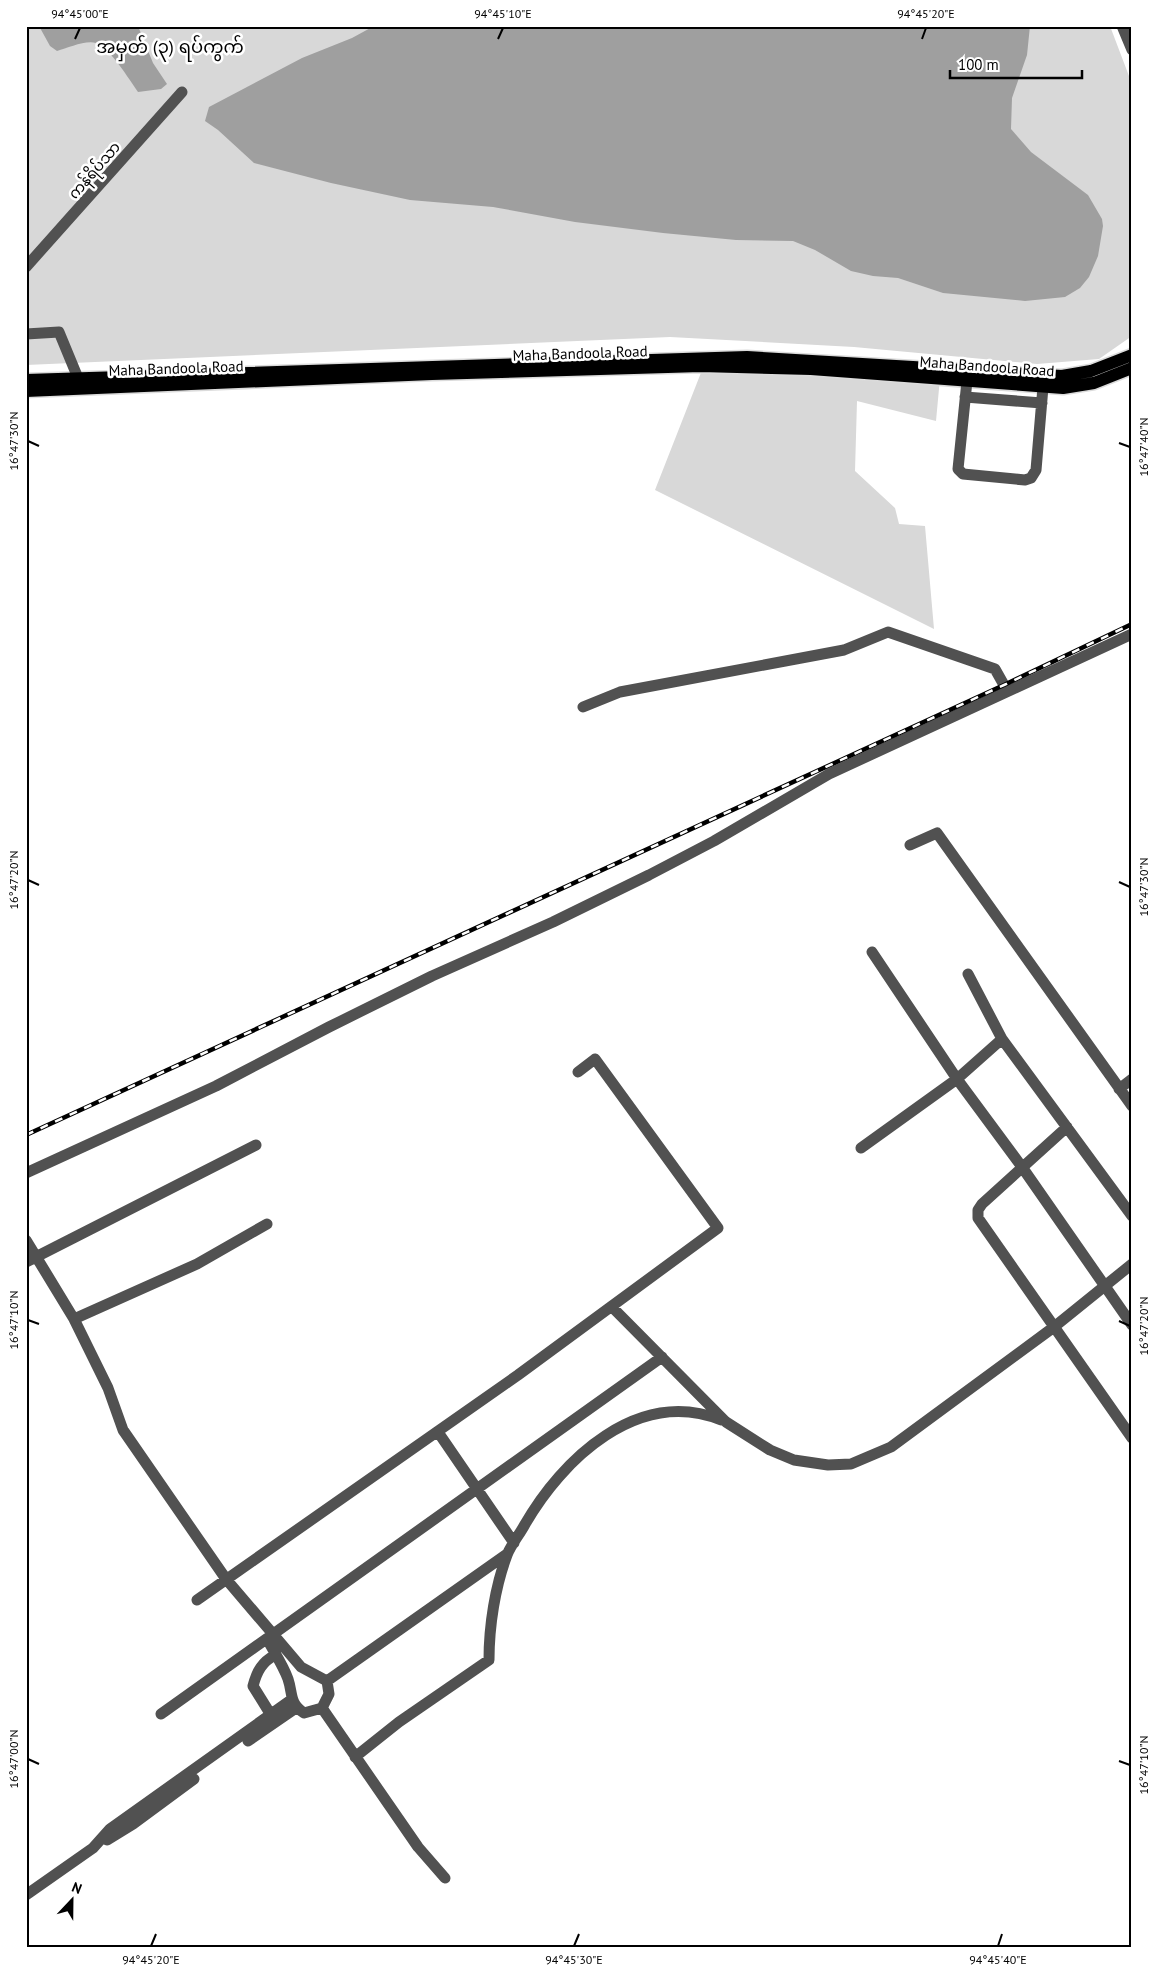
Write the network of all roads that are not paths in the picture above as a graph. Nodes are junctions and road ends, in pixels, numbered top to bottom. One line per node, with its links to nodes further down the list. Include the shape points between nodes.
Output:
1 (1122, 26): 2 (street)
2 (1132, 50)
3 (182, 92): 4 (street, ကန်ရိပ်သာ)
4 (26, 267)
5 (26, 334): 8 (street, via 59,332)
6 (1132, 355): 8 (main road, Maha Bandoola Road, via 1091,371 1062,376 747,356)
7 (1130, 367): 11 (main road, Maha Bandoola Road, via 1094,383 1076,387)
8 (78, 378): 9 (main road, Maha Bandoola Road)
9 (26, 380)
10 (967, 381): 11 (main road, Maha Bandoola Road); 12 (main road, Maha Bandoola Road, via 811,369 701,366); 13 (street)
11 (1043, 387): 14 (street)
12 (26, 391)
13 (965, 397): 14 (street); 14 (street, via 958,469 963,474 1025,480 1031,478 1036,470)
14 (1042, 403)
15 (1132, 634): 31 (street, via 829,774 649,876 424,980 216,1086)
16 (1004, 685): 17 (street, via 995,669 888,632 844,650 620,692)
17 (584, 707)
18 (910, 845): 25 (street, via 937,833)
19 (872, 952): 23 (street)
20 (968, 974): 21 (street)
21 (1002, 1039): 23 (street); 27 (street)
22 (578, 1072): 39 (street, via 595,1059 718,1228)
23 (957, 1079): 29 (street); 30 (street)
24 (1132, 1079): 25 (street)
25 (1119, 1089): 26 (street)
26 (1132, 1106)
27 (1067, 1127): 30 (street); 32 (street)
28 (256, 1145): 35 (street)
29 (861, 1148)
30 (1022, 1167): 38 (street); 42 (street, via 982,1204 978,1218)
31 (26, 1173)
32 (1132, 1216)
33 (267, 1224): 40 (street, via 197,1264)
34 (26, 1240): 35 (street)
35 (37, 1255): 36 (street); 40 (street)
36 (26, 1262)
37 (1132, 1264): 38 (street)
38 (1105, 1286): 41 (street); 42 (street)
39 (612, 1307): 43 (street); 45 (street)
40 (74, 1320): 50 (street, via 108,1388 123,1430)
41 (1132, 1325)
42 (1054, 1327): 44 (street, via 891,1447 851,1464 828,1465 794,1460 770,1450); 46 (street)
43 (662, 1356): 44 (street); 47 (street)
44 (726, 1422): 48 (street, via 707,1414 674,1412 631,1421 602,1436 561,1472 540,1497)
45 (438, 1432): 47 (street); 50 (street)
46 (1132, 1438)
47 (477, 1489): 48 (street); 52 (street)
48 (514, 1543): 49 (street)
49 (507, 1554): 54 (street); 59 (street, via 489,1636 489,1660 399,1722)
50 (226, 1580): 51 (street); 52 (street)
51 (198, 1600)
52 (270, 1637): 53 (street); 54 (street, via 301,1667); 57 (street)
53 (275, 1654): 55 (street, via 288,1679); 58 (street, via 257,1672 253,1686)
54 (327, 1681): 56 (street, via 329,1694)
55 (294, 1704): 56 (street, via 304,1713); 58 (street); 60 (street, via 133,1824)
56 (322, 1708): 59 (street)
57 (161, 1714)
58 (271, 1715): 60 (street, via 110,1829)
59 (355, 1757): 61 (street, via 418,1848)
60 (93, 1848): 62 (street)
61 (445, 1878)
62 (26, 1895)

